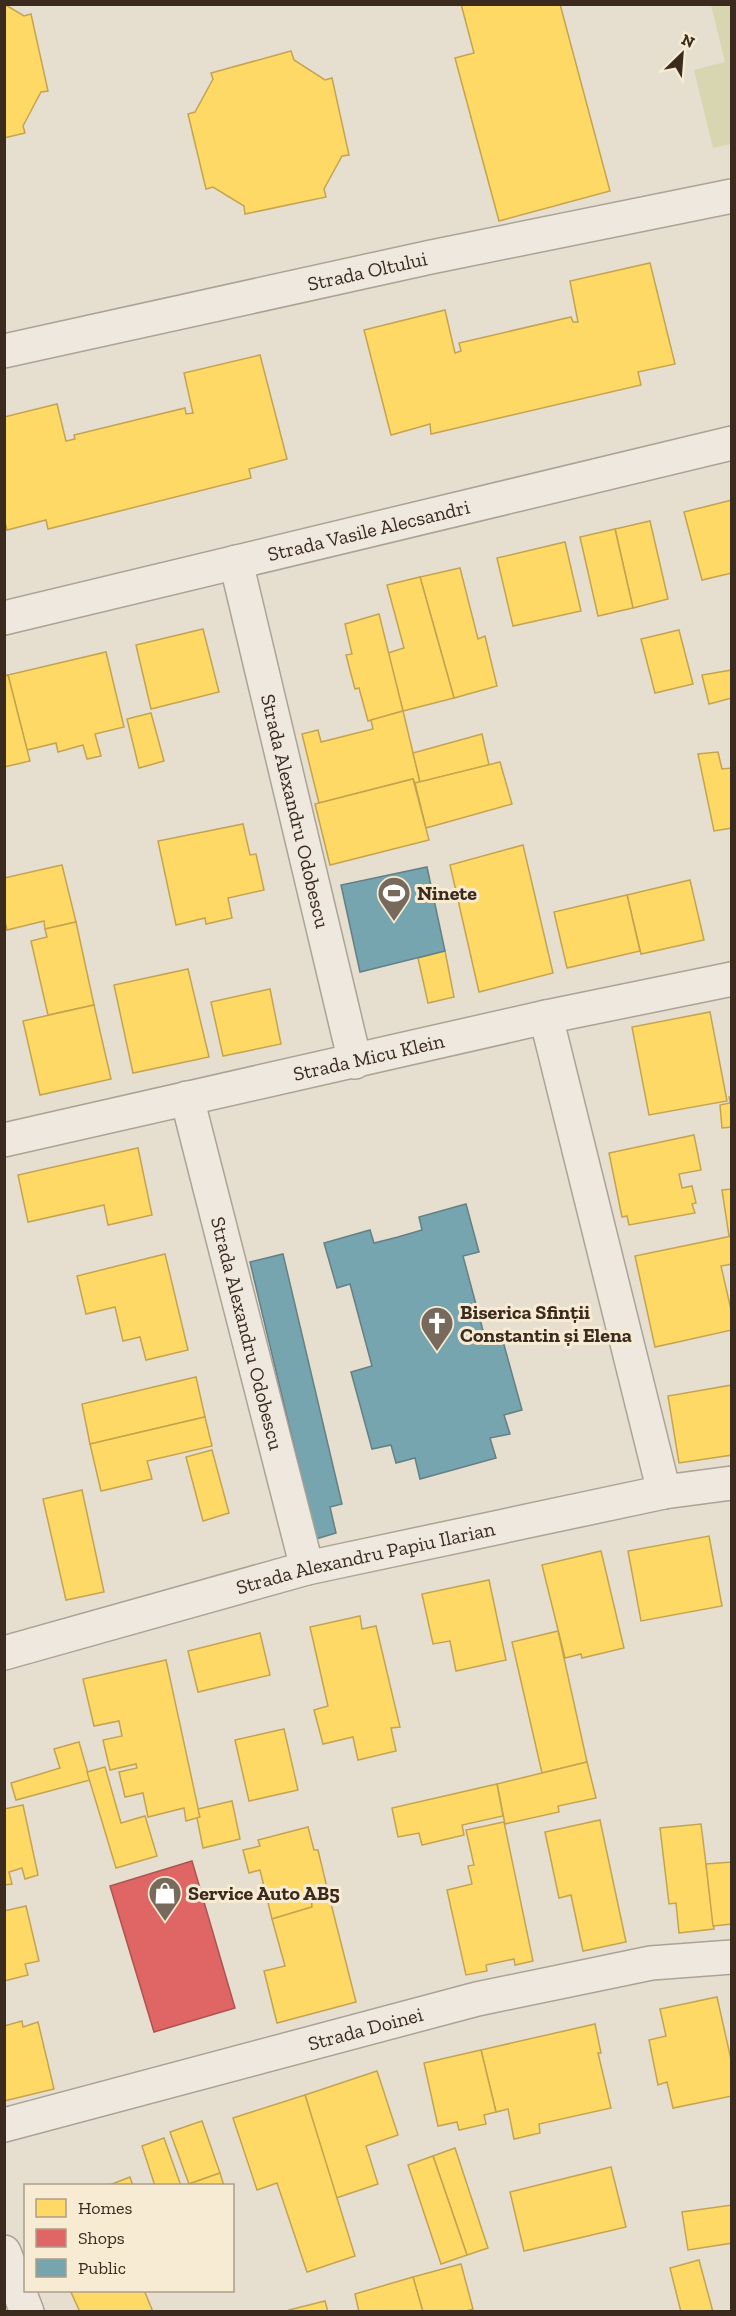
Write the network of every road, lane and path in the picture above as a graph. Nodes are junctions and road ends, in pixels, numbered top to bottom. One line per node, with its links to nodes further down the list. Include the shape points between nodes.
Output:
1 (732, 196): 2 (street, Strada Oltului, via 431,257)
2 (4, 351)
3 (732, 443): 4 (street, Strada Vasile Alecsandri)
4 (236, 562): 5 (street, Strada Vasile Alecsandri); 8 (street, Strada Alexandru Odobescu)
5 (4, 618)
6 (732, 979): 7 (street, Strada Micu Klein)
7 (546, 1017): 8 (street, Strada Micu Klein); 12 (street)
8 (355, 1062): 9 (street, Strada Micu Klein)
9 (187, 1098): 10 (street, Strada Micu Klein); 13 (street, Strada Alexandru Odobescu)
10 (4, 1140)
11 (732, 1483): 12 (street, Strada Alexandru Papiu Ilarian)
12 (664, 1492): 13 (street, Strada Alexandru Papiu Ilarian)
13 (307, 1568): 14 (street, Strada Alexandru Papiu Ilarian)
14 (4, 1653)
15 (732, 1957): 16 (street, Strada Doinei, via 651,1963 477,1999)
16 (4, 2125)
17 (4, 2252): 19 (street)
18 (4, 2286): 19 (street)
19 (27, 2312)

